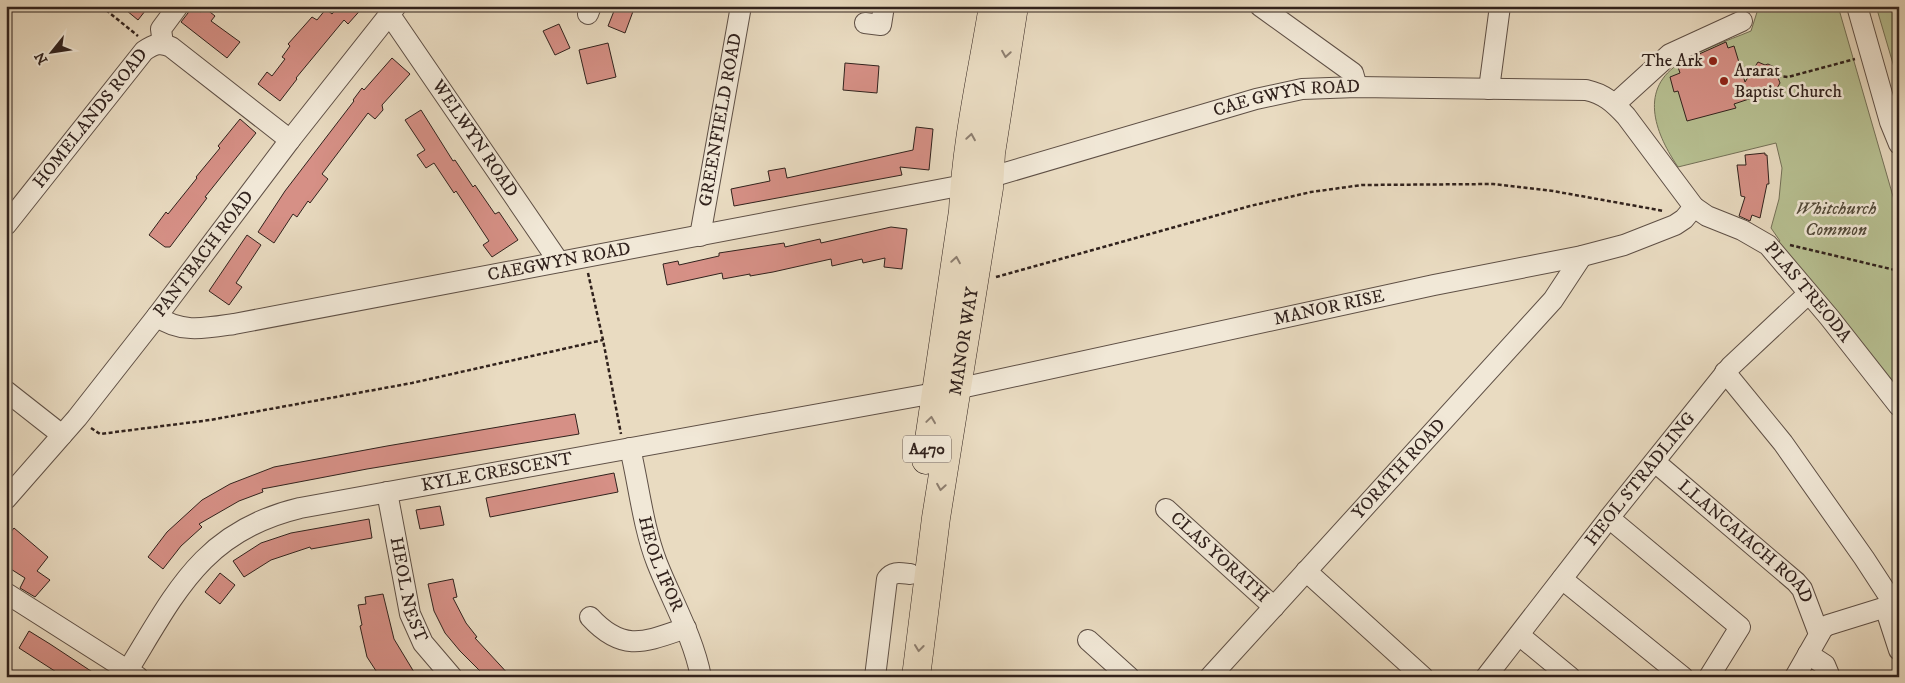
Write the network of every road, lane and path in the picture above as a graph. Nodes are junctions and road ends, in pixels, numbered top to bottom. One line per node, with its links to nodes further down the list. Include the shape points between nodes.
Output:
1 (101, 6): 13 (path)
2 (178, 6): 14 (street, HOMELANDS ROAD, via 161,28)
3 (741, 6): 26 (street, GREENFIELD ROAD)
4 (884, 6): 12 (street, via 881,25)
5 (994, 6): 23 (highway, MANOR WAY / A470, one-way to 5)
6 (1014, 6): 22 (highway, MANOR WAY / A470, one-way to 22, via 992,143)
7 (1260, 6): 17 (street, via 1353,73)
8 (1500, 6): 18 (street)
9 (1858, 6): 21 (street)
10 (392, 10): 20 (street, PANTBACH ROAD); 29 (street, WELWYN ROAD)
11 (1742, 21): 19 (street, via 1670,54)
12 (865, 23)
13 (142, 39)
14 (163, 44): 20 (street, HOMELANDS ROAD); 25 (street, HOMELANDS ROAD, via 144,51)
15 (1855, 59): 16 (path, via 1788,78)
16 (1777, 76)
17 (1357, 87): 18 (street, CAE GWYN ROAD); 22 (street, CAE GWYN ROAD, via 1271,95)
18 (1489, 89): 19 (street, CAE GWYN ROAD, via 1586,90 1598,93)
19 (1615, 104): 24 (street, CAE GWYN ROAD)
20 (290, 140): 34 (street, PANTBACH ROAD)
21 (1899, 144)
22 (990, 178): 23 (street, CAE GWYN ROAD); 38 (highway, MANOR WAY / A470)
23 (964, 185): 26 (street, CAEGWYN ROAD); 38 (highway, MANOR WAY / A470, one-way to 23)
24 (1689, 213): 28 (street, MANOR RISE, via 1662,230 1624,245); 32 (path, via 1493,184 1362,185 1250,206); 33 (street, PLAS TREODA, via 1707,216 1760,239)
25 (6, 225)
26 (700, 236): 29 (street, CAEGWYN ROAD)
27 (1789, 245): 31 (path)
28 (1582, 256): 38 (street, MANOR RISE); 48 (street, YORATH ROAD, via 1553,300)
29 (559, 262): 34 (street, CAEGWYN ROAD, via 209,328 176,327)
30 (586, 267): 35 (path)
31 (1899, 271)
32 (1004, 275)
33 (1808, 294): 36 (street, HEOL STRADLING); 39 (street, PLAS TREODA)
34 (157, 316): 41 (street, PANTBACH ROAD)
35 (603, 340): 40 (path, via 412,383 210,420 100,434); 42 (path)
36 (1726, 372): 43 (street, HEOL STRADLING); 52 (street, via 1783,443 1864,558)
37 (6, 391): 41 (street)
38 (946, 391): 42 (street, KYLE CRESCENT); 49 (highway, MANOR WAY / A470, one-way to 38); 66 (highway, MANOR WAY / A470, one-way to 66, via 935,527)
39 (1899, 406)
40 (89, 427)
41 (62, 435): 45 (street, PANTBACH ROAD)
42 (626, 444): 44 (street, KYLE CRESCENT); 55 (street, HEOL IFOR, via 651,545)
43 (1654, 462): 47 (street, HEOL STRADLING); 56 (street, LLANCAIACH ROAD, via 1796,582 1802,589)
44 (387, 492): 61 (street, KYLE CRESCENT, via 283,512 228,538 212,550 188,577); 62 (street, HEOL NEST, via 410,614 423,642)
45 (6, 499)
46 (1166, 509): 53 (street, CLAS YORATH)
47 (1609, 518): 50 (street, HEOL STRADLING); 73 (street, via 1740,627)
48 (1306, 571): 53 (street, YORATH ROAD); 69 (street)
49 (910, 574): 64 (street, via 891,574 887,579); 65 (highway, MANOR WAY / A470)
50 (1562, 579): 57 (street, HEOL STRADLING); 72 (street)
51 (6, 593): 61 (street)
52 (1892, 605): 56 (street, via 1828,625); 59 (street)
53 (1274, 607): 68 (street, YORATH ROAD)
54 (590, 617): 55 (street, via 614,638 630,642)
55 (686, 628): 63 (street, HEOL IFOR)
56 (1819, 634): 60 (street)
57 (1519, 635): 70 (street, HEOL STRADLING); 71 (street)
58 (1088, 640): 67 (street)
59 (1899, 650)
60 (1808, 654): 74 (street); 75 (street, via 1824,665)
61 (133, 674)
62 (452, 677)
63 (701, 677)
64 (876, 677)
65 (897, 677)
66 (916, 677)
67 (1129, 677)
68 (1210, 677)
69 (1423, 677)
70 (1486, 677)
71 (1570, 677)
72 (1683, 677)
73 (1709, 677)
74 (1795, 677)
75 (1830, 677)

